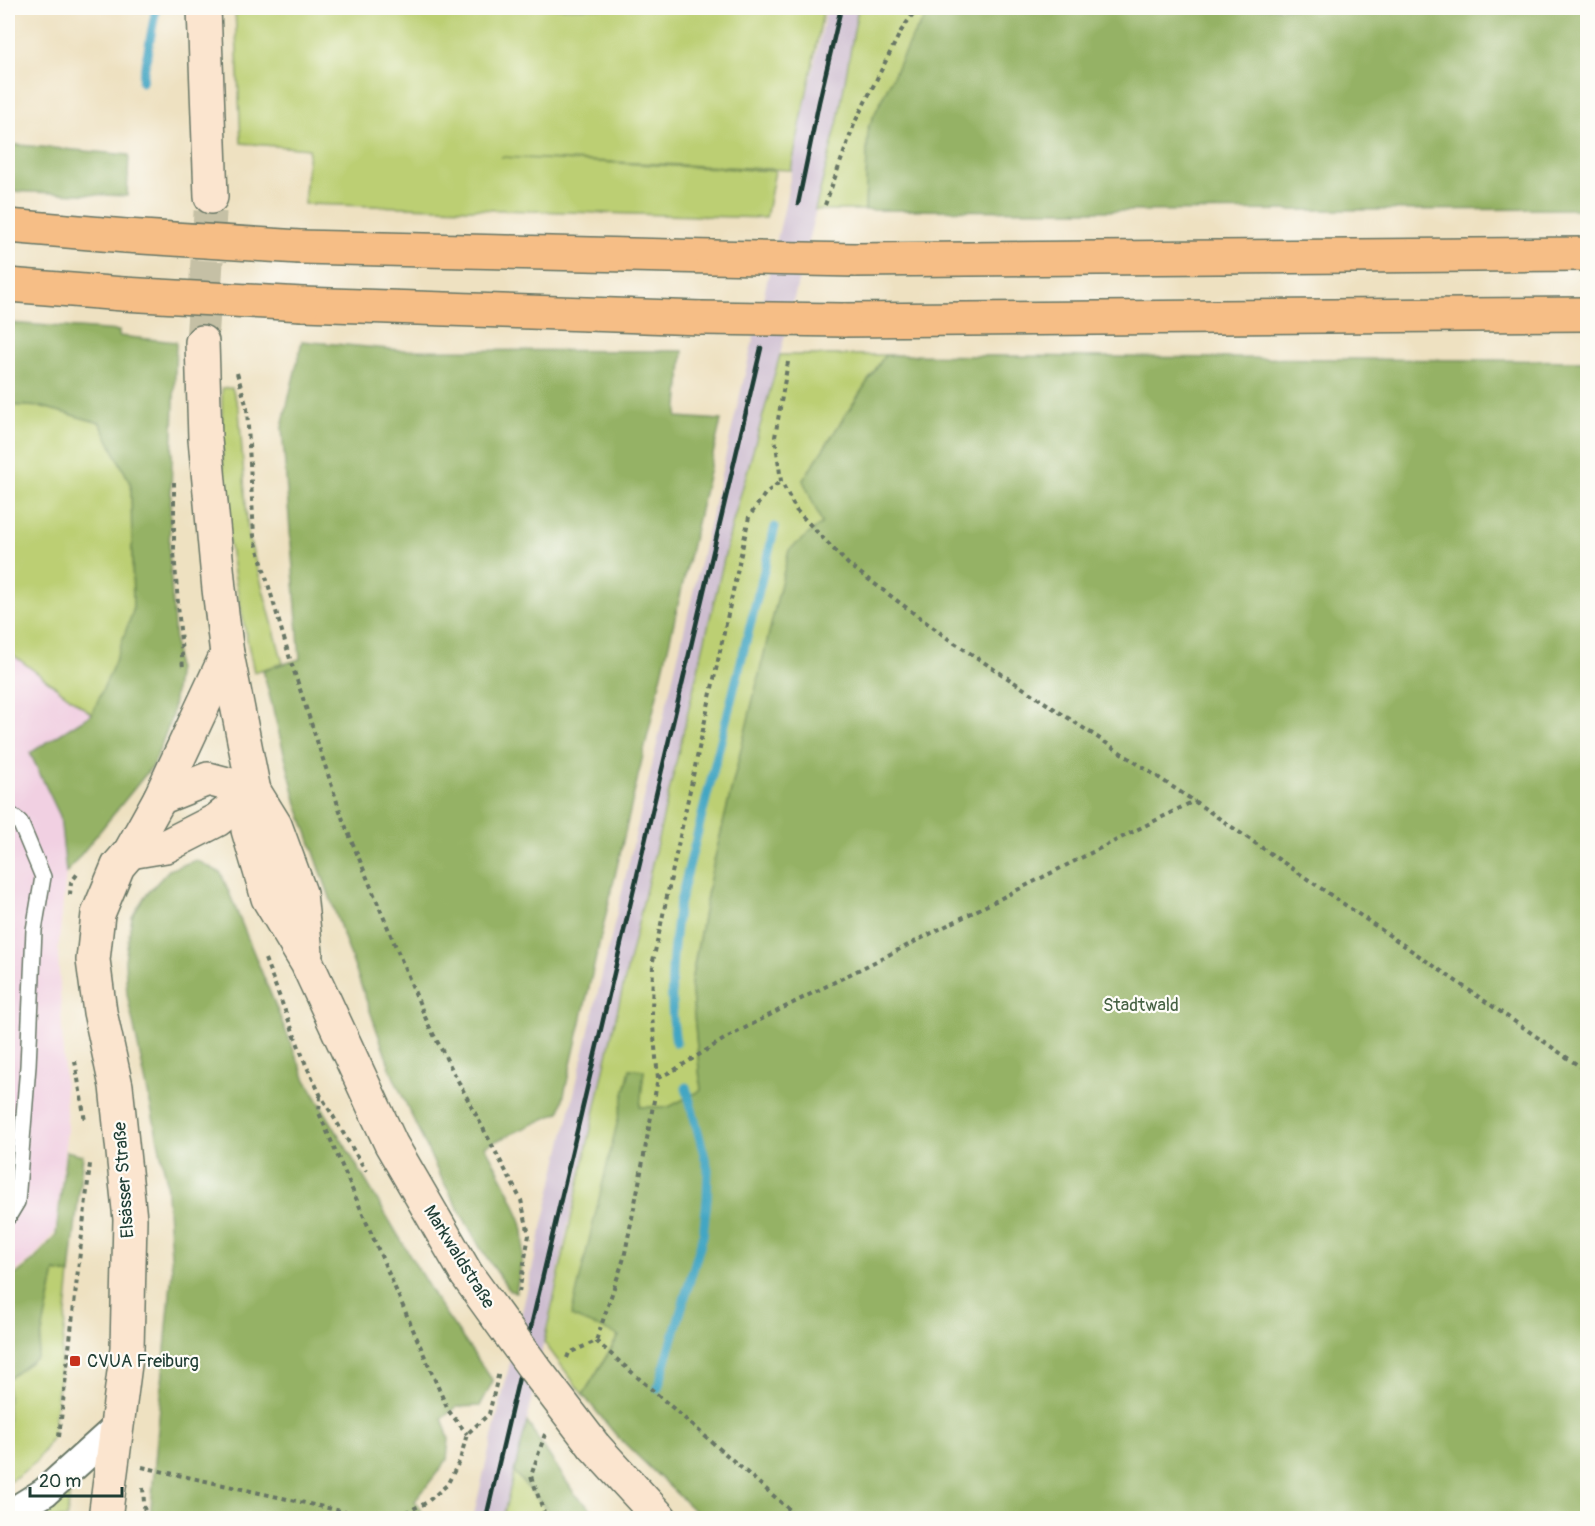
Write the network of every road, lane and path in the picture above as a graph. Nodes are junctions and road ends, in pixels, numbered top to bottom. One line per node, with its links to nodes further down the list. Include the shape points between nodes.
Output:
1 (204, 8): 3 (main road)
2 (917, 8): 4 (path, via 855,122)
3 (211, 196)
4 (825, 205)
5 (8, 226): 6 (highway, bridge, via 300,247 855,260)
6 (1587, 254)
7 (8, 285): 8 (highway, bridge, via 303,304 701,318)
8 (1587, 314)
9 (202, 342): 14 (main road, Markwaldstraße, via 204,439)
10 (788, 362): 13 (path, via 775,437)
11 (234, 363): 25 (path, via 247,408 254,536 343,820 428,1024 521,1200 529,1235)
12 (174, 476): 15 (path, via 174,552)
13 (781, 481): 18 (path, via 796,510 848,564 947,638); 22 (path, via 765,494 749,517 653,961 652,1016)
14 (227, 654): 16 (main road, Markwaldstraße); 17 (main road, Elsässer Straße)
15 (183, 671)
16 (254, 791): 17 (main road, via 208,779); 20 (main road, via 217,820 166,846); 32 (main road, Markwaldstraße, bridge, via 248,830 268,898 307,963 392,1144 467,1275 531,1365 594,1446)
17 (160, 798): 20 (main road, Elsässer Straße)
18 (1194, 801): 21 (path); 22 (path, via 785,1007)
19 (8, 813): 24 (lane, via 20,822 43,877 34,930 17,1202)
20 (130, 852): 27 (main road, Elsässer Straße, via 118,866 98,914 93,960 116,1086 129,1203 127,1349)
21 (1587, 1072)
22 (658, 1078): 33 (path, via 624,1258 596,1341)
23 (321, 1095): 28 (path, via 320,1113 448,1410)
24 (8, 1217)
25 (517, 1299)
26 (500, 1368): 28 (path, via 489,1414)
27 (116, 1428): 29 (street, via 45,1492); 30 (main road, Elsässer Straße)
28 (467, 1434): 31 (path, via 447,1485 426,1503 393,1518 373,1518 142,1467)
29 (8, 1515)
30 (105, 1518)
31 (146, 1518)
32 (660, 1518)
33 (799, 1518)

